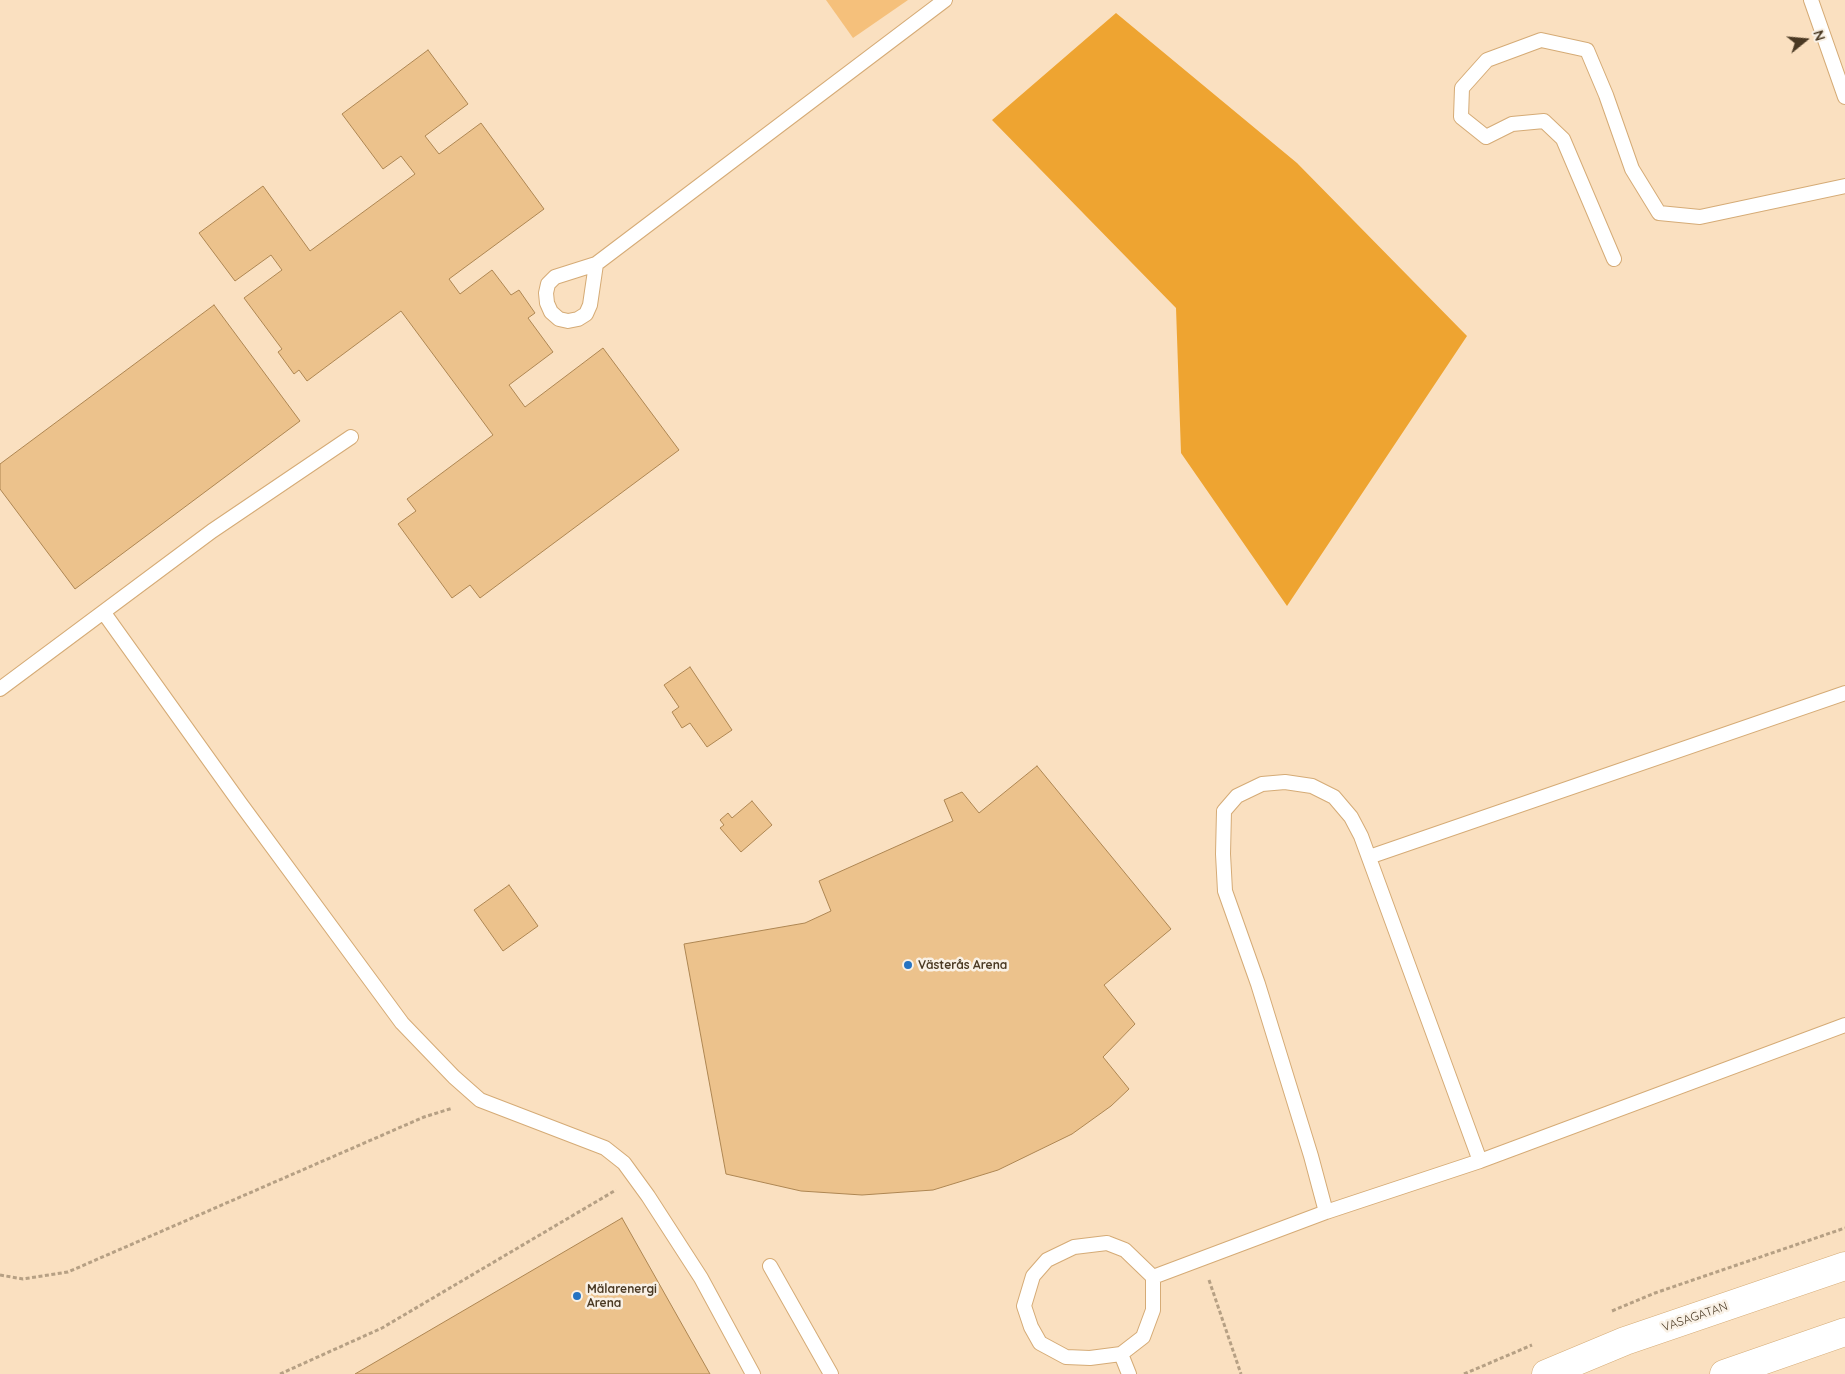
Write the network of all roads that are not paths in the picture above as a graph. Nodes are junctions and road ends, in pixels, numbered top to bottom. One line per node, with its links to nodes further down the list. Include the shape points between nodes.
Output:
1 (945, 0): 6 (lane)
2 (1811, 0): 3 (lane)
3 (1845, 97)
4 (1845, 186): 5 (lane, via 1700,218 1660,213 1632,169 1587,50 1542,40 1488,60 1462,88 1461,117 1486,137 1512,124 1544,121 1562,139)
5 (1614, 259)
6 (596, 264): 6 (lane, via 586,314 568,321 559,319 546,303 548,284 555,277)
7 (351, 437): 8 (lane, via 212,531)
8 (104, 612): 9 (lane); 20 (lane, via 402,1023 480,1100 605,1148 624,1163 701,1278)
9 (0, 689)
10 (1845, 693): 11 (lane)
11 (1369, 857): 13 (lane); 14 (lane, via 1351,817 1334,797 1312,786 1285,782 1262,784 1236,796 1224,811 1225,891 1258,984)
12 (1845, 1025): 13 (lane)
13 (1480, 1161): 14 (lane)
14 (1326, 1212): 17 (lane)
15 (770, 1266): 21 (lane)
16 (1845, 1266): 23 (street, VASAGATAN, via 1625,1341)
17 (1153, 1276): 19 (lane, via 1153,1310 1143,1337); 19 (lane, via 1125,1250 1107,1243 1074,1247 1047,1260 1033,1276 1024,1306 1040,1344 1066,1357)
18 (1845, 1332): 24 (street)
19 (1121, 1354): 22 (lane)
20 (753, 1374)
21 (831, 1374)
22 (1129, 1374)
23 (1546, 1374)
24 (1724, 1374)

